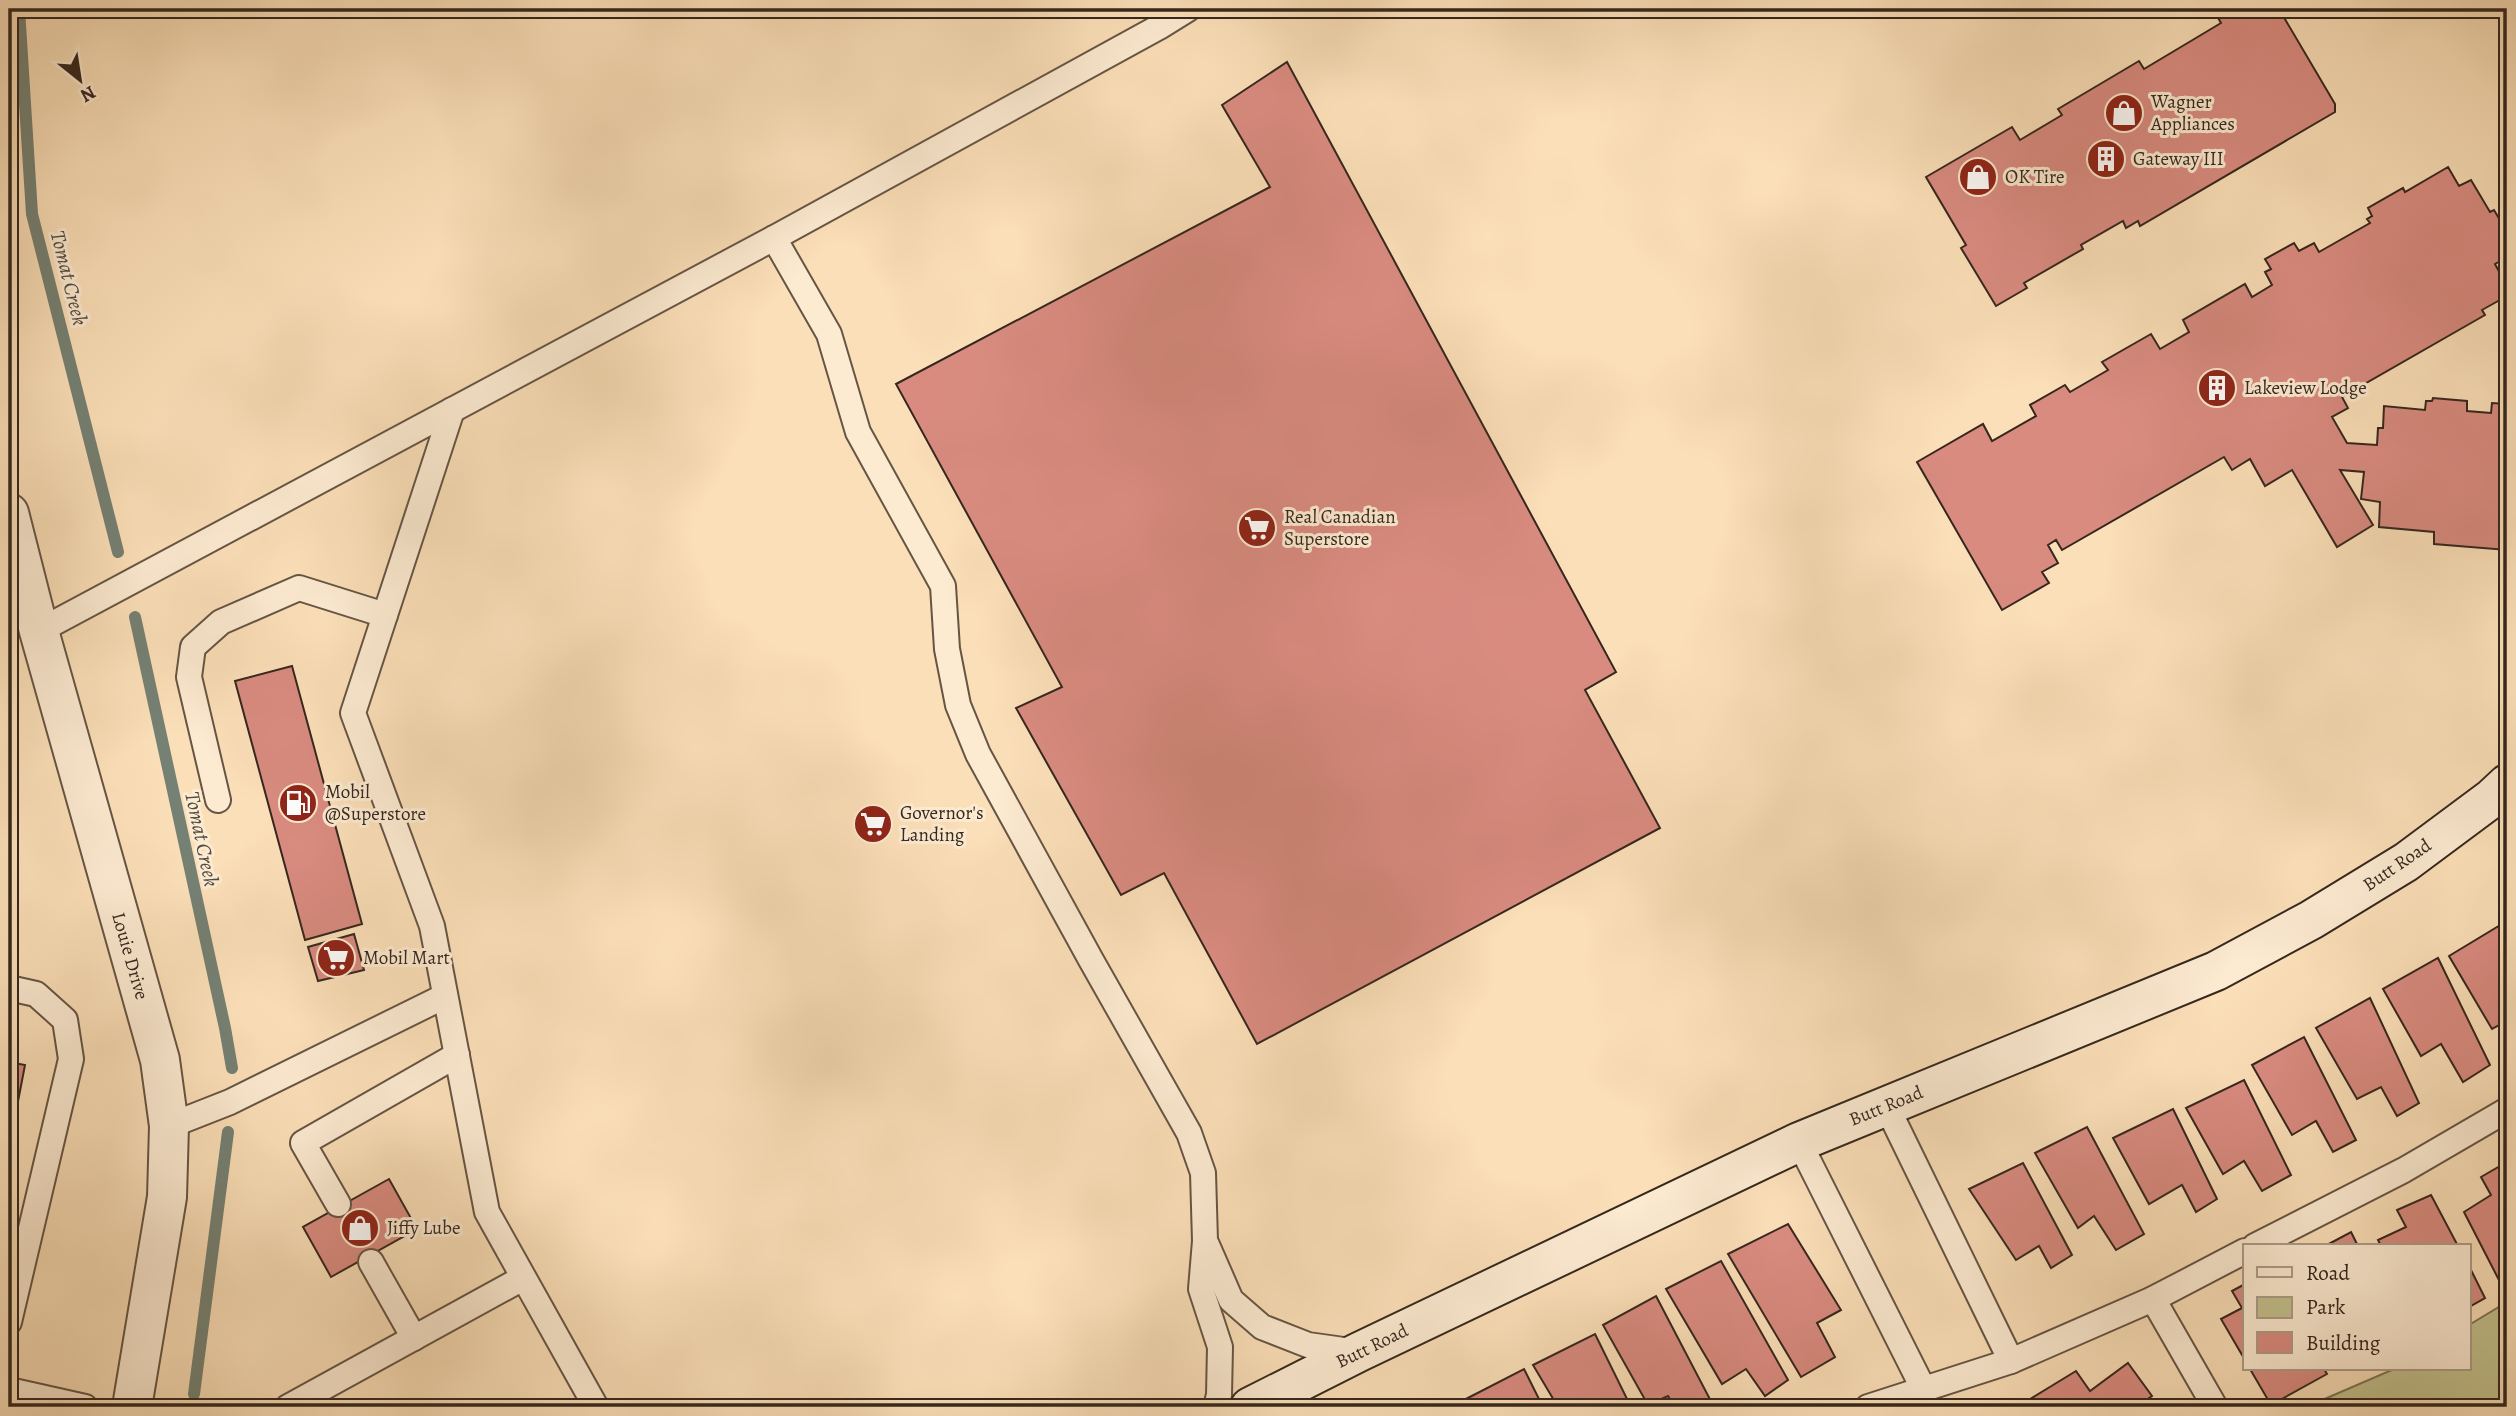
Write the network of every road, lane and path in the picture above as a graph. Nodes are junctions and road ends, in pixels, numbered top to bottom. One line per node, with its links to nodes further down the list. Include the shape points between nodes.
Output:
1 (1188, 9): 2 (lane)
2 (774, 238): 3 (lane); 17 (lane, via 829,334 858,432 943,586 947,649 958,705 978,754 1189,1133 1203,1173)
3 (452, 410): 5 (lane); 6 (lane)
4 (9, 513): 6 (street, Louie Drive)
5 (385, 615): 8 (lane, via 299,588 221,622 193,647 189,677); 10 (lane, via 353,713 432,926)
6 (39, 631): 14 (street, Louie Drive, via 160,1060)
7 (2507, 784): 12 (street, Butt Road, via 2406,862 2217,971)
8 (218, 800)
9 (9, 988): 23 (lane, via 36,994 65,1020 71,1059)
10 (445, 996): 11 (lane); 14 (lane, via 230,1102)
11 (457, 1055): 16 (lane, via 303,1143); 21 (lane, via 487,1212)
12 (1886, 1105): 15 (street, Butt Road); 26 (lane)
13 (2507, 1110): 18 (lane, via 2404,1170)
14 (169, 1126): 30 (street, Louie Drive, via 167,1197)
15 (1799, 1142): 25 (street, Butt Road); 27 (lane)
16 (338, 1204)
17 (1205, 1241): 25 (lane, via 1231,1300 1262,1327 1308,1345); 33 (lane, via 1201,1289 1220,1347)
18 (2259, 1244)
19 (2243, 1252): 22 (lane)
20 (371, 1262): 24 (lane)
21 (523, 1278): 24 (lane); 32 (lane)
22 (2153, 1299): 26 (lane); 36 (lane)
23 (9, 1322)
24 (414, 1338): 31 (lane)
25 (1359, 1352): 34 (street, Butt Road)
26 (2011, 1361): 27 (lane)
27 (1923, 1388): 35 (lane)
28 (9, 1390): 29 (lane)
29 (85, 1407)
30 (132, 1407)
31 (288, 1407)
32 (596, 1407)
33 (1216, 1407)
34 (1250, 1407)
35 (1868, 1407)
36 (2215, 1407)

